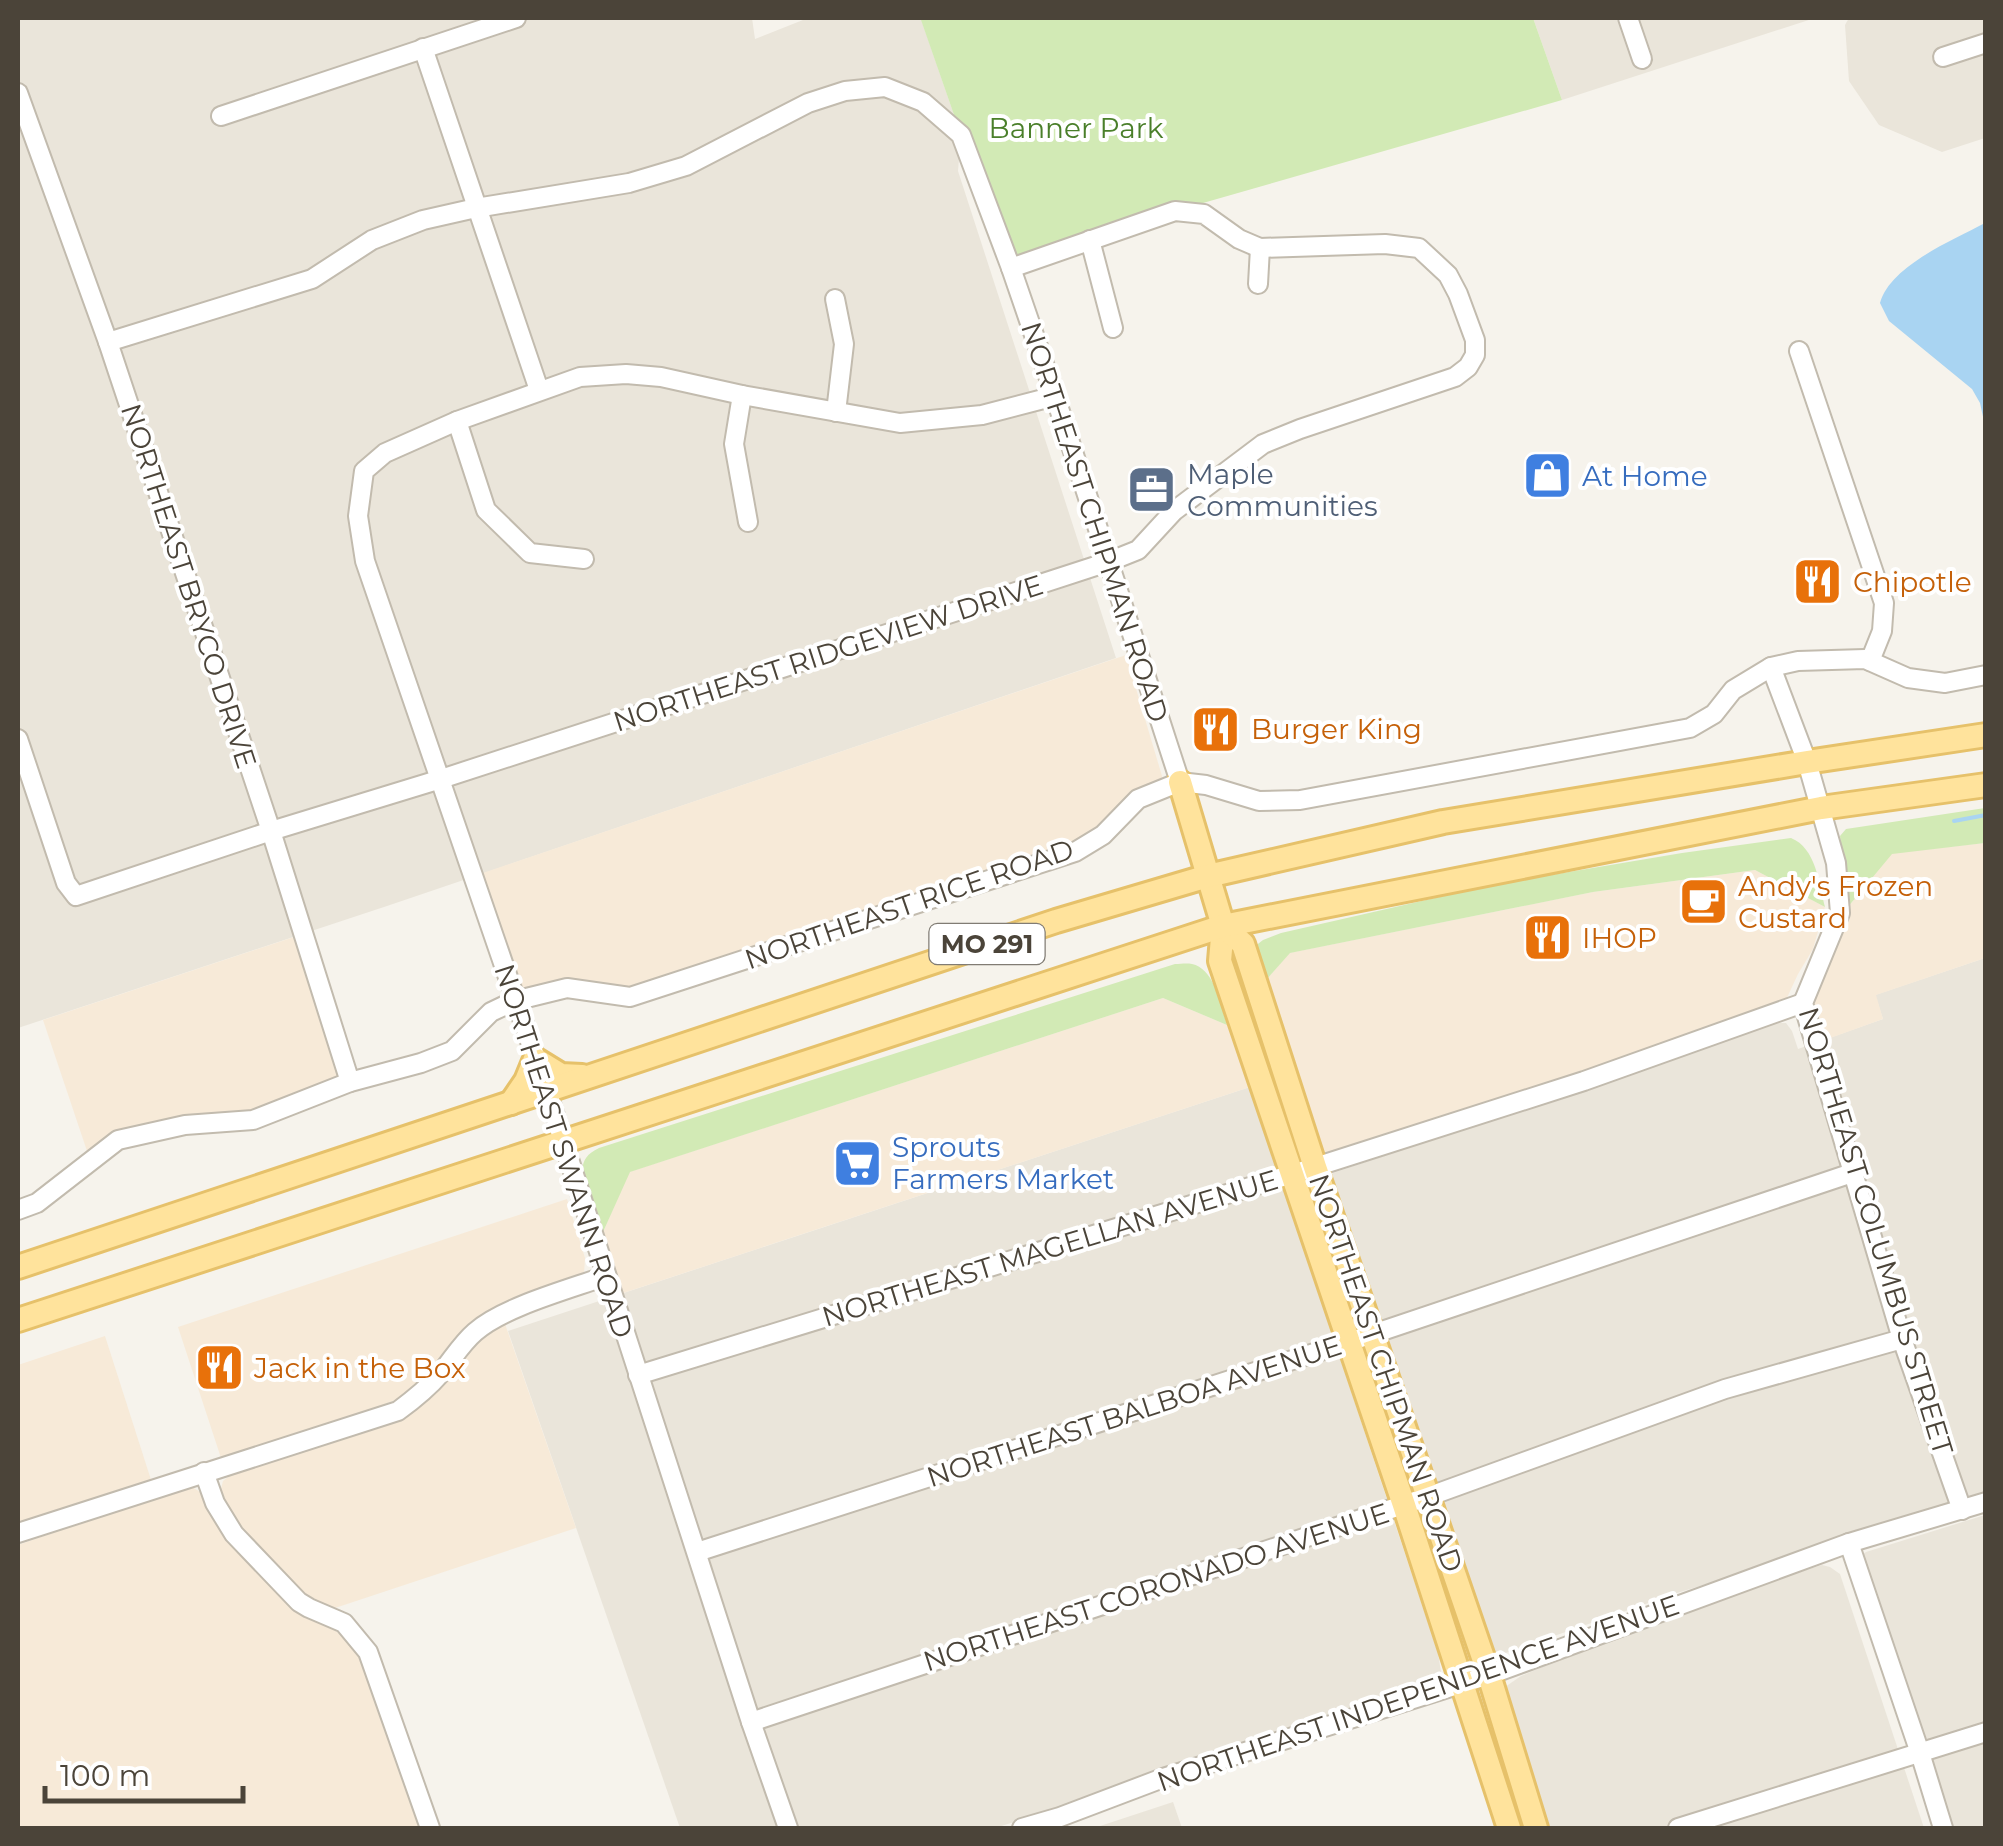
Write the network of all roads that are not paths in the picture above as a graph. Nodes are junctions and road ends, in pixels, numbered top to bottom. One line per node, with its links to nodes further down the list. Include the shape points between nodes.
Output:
1 (516, 18): 4 (street)
2 (1628, 18): 6 (street)
3 (1986, 43): 5 (street)
4 (423, 48): 8 (street); 9 (street)
5 (1943, 58)
6 (1642, 59)
7 (18, 93): 16 (street, NORTHEAST BRYCO DRIVE)
8 (220, 116)
9 (476, 208): 12 (street, NORTHEAST CHIPMAN ROAD, via 629,183 686,166 808,103 884,87 923,102 961,136); 16 (street, via 372,240 312,279); 18 (street)
10 (1090, 240): 11 (street, via 1175,211 1204,214); 12 (street); 15 (street)
11 (1260, 248): 13 (street); 25 (street, NORTHEAST RIDGEVIEW DRIVE, via 1419,248 1458,294 1475,355 1455,378 1263,444 1174,512 1138,550)
12 (1010, 268): 20 (street, NORTHEAST CHIPMAN ROAD)
13 (1258, 284)
14 (835, 299): 21 (street, via 844,344)
15 (1113, 328)
16 (108, 342): 36 (street, NORTHEAST BRYCO DRIVE)
17 (1798, 351): 26 (street, via 1884,603)
18 (539, 390): 19 (street, via 580,377 626,374); 22 (street)
19 (742, 395): 21 (street); 23 (street, via 734,444)
20 (1054, 396): 21 (street, via 982,415 900,422); 25 (street, NORTHEAST CHIPMAN ROAD)
21 (836, 412)
22 (457, 421): 24 (street, via 486,510 530,553); 32 (street, NORTHEAST SWANN ROAD, via 385,453 364,470 358,516 366,561)
23 (748, 522)
24 (584, 559)
25 (1108, 562): 32 (street, NORTHEAST RIDGEVIEW DRIVE); 33 (street, NORTHEAST CHIPMAN ROAD)
26 (1870, 661): 27 (street, via 1798,661); 28 (street, via 1908,678 1945,683)
27 (1771, 668): 31 (street, NORTHEAST COLUMBUS STREET); 33 (street, via 1733,690 1714,714 1681,730 1300,800 1259,802)
28 (1986, 675)
29 (1986, 736): 31 (main road, MO 291)
30 (18, 739): 36 (street, NORTHEAST RIDGEVIEW DRIVE, via 76,896)
31 (1807, 762): 35 (street, NORTHEAST COLUMBUS STREET); 37 (main road, MO 291, via 1443,822)
32 (441, 779): 36 (street, NORTHEAST RIDGEVIEW DRIVE); 39 (street, NORTHEAST SWANN ROAD)
33 (1180, 782): 37 (main road, NORTHEAST CHIPMAN ROAD); 39 (street, NORTHEAST RICE ROAD, via 1138,799 1103,835 1075,852 630,997 567,988)
34 (1986, 785): 35 (main road, MO 291)
35 (1821, 808): 38 (main road, MO 291); 40 (street, NORTHEAST COLUMBUS STREET, via 1840,913)
36 (270, 830): 45 (street, NORTHEAST BRYCO DRIVE)
37 (1208, 876): 38 (main road, NORTHEAST CHIPMAN ROAD); 44 (main road, MO 291)
38 (1223, 926): 42 (main road, NORTHEAST CHIPMAN ROAD, via 1243,944); 43 (main road, NORTHEAST CHIPMAN ROAD, via 1220,961); 48 (main road, MO 291)
39 (514, 1000): 41 (street, NORTHEAST SWANN ROAD); 45 (street, NORTHEAST RICE ROAD, via 491,1012 452,1051)
40 (1803, 1003): 49 (street, NORTHEAST MAGELLAN AVENUE); 50 (street, NORTHEAST COLUMBUS STREET)
41 (535, 1058): 44 (main road, via 560,1075); 46 (street, NORTHEAST SWANN ROAD); 47 (main road)
42 (1280, 1059): 43 (main road); 49 (main road, NORTHEAST CHIPMAN ROAD)
43 (1256, 1068): 51 (main road, NORTHEAST CHIPMAN ROAD)
44 (591, 1076): 46 (main road, MO 291)
45 (350, 1082): 52 (street, NORTHEAST RICE ROAD, via 254,1120 185,1125 118,1140 37,1203)
46 (546, 1091): 47 (main road, MO 291); 48 (street, NORTHEAST SWANN ROAD)
47 (511, 1103): 53 (main road, MO 291)
48 (562, 1140): 54 (street, NORTHEAST SWANN ROAD); 55 (main road, MO 291)
49 (1315, 1167): 51 (street, NORTHEAST MAGELLAN AVENUE); 56 (main road, NORTHEAST CHIPMAN ROAD)
50 (1855, 1172): 56 (street, NORTHEAST BALBOA AVENUE); 57 (street, NORTHEAST COLUMBUS STREET)
51 (1292, 1174): 58 (main road, NORTHEAST CHIPMAN ROAD); 59 (street, NORTHEAST MAGELLAN AVENUE)
52 (18, 1210)
53 (18, 1267)
54 (606, 1276): 59 (street, NORTHEAST SWANN ROAD); 60 (street, via 496,1317 398,1410)
55 (18, 1320)
56 (1373, 1334): 58 (street, NORTHEAST BALBOA AVENUE); 61 (main road, NORTHEAST CHIPMAN ROAD)
57 (1902, 1339): 61 (street, NORTHEAST CORONADO AVENUE, via 1726,1390); 64 (street, NORTHEAST COLUMBUS STREET)
58 (1349, 1342): 63 (main road, NORTHEAST CHIPMAN ROAD); 67 (street, NORTHEAST BALBOA AVENUE)
59 (638, 1375): 67 (street, NORTHEAST SWANN ROAD)
60 (204, 1472): 65 (street); 75 (street, via 234,1534 299,1602 344,1623 368,1652)
61 (1427, 1497): 63 (street, NORTHEAST CORONADO AVENUE); 68 (main road, NORTHEAST CHIPMAN ROAD)
62 (1986, 1502): 64 (street, NORTHEAST INDEPENDENCE AVENUE)
63 (1404, 1505): 69 (main road, NORTHEAST CHIPMAN ROAD); 70 (street, NORTHEAST CORONADO AVENUE)
64 (1962, 1510): 66 (street, NORTHEAST INDEPENDENCE AVENUE)
65 (18, 1534)
66 (1849, 1543): 68 (street, NORTHEAST INDEPENDENCE AVENUE); 72 (street)
67 (697, 1552): 70 (street, NORTHEAST SWANN ROAD)
68 (1489, 1675): 69 (street, NORTHEAST INDEPENDENCE AVENUE); 79 (main road, NORTHEAST CHIPMAN ROAD)
69 (1460, 1684): 74 (street, NORTHEAST INDEPENDENCE AVENUE, via 1163,1778); 78 (main road, NORTHEAST CHIPMAN ROAD)
70 (751, 1722): 76 (street, NORTHEAST SWANN ROAD)
71 (1986, 1732): 72 (street)
72 (1920, 1752): 73 (street); 81 (street)
73 (1735, 1820): 80 (street)
74 (1062, 1823): 77 (street, NORTHEAST INDEPENDENCE AVENUE)
75 (430, 1828)
76 (788, 1828)
77 (1022, 1828)
78 (1509, 1828)
79 (1536, 1828)
80 (1678, 1828)
81 (1943, 1828)

